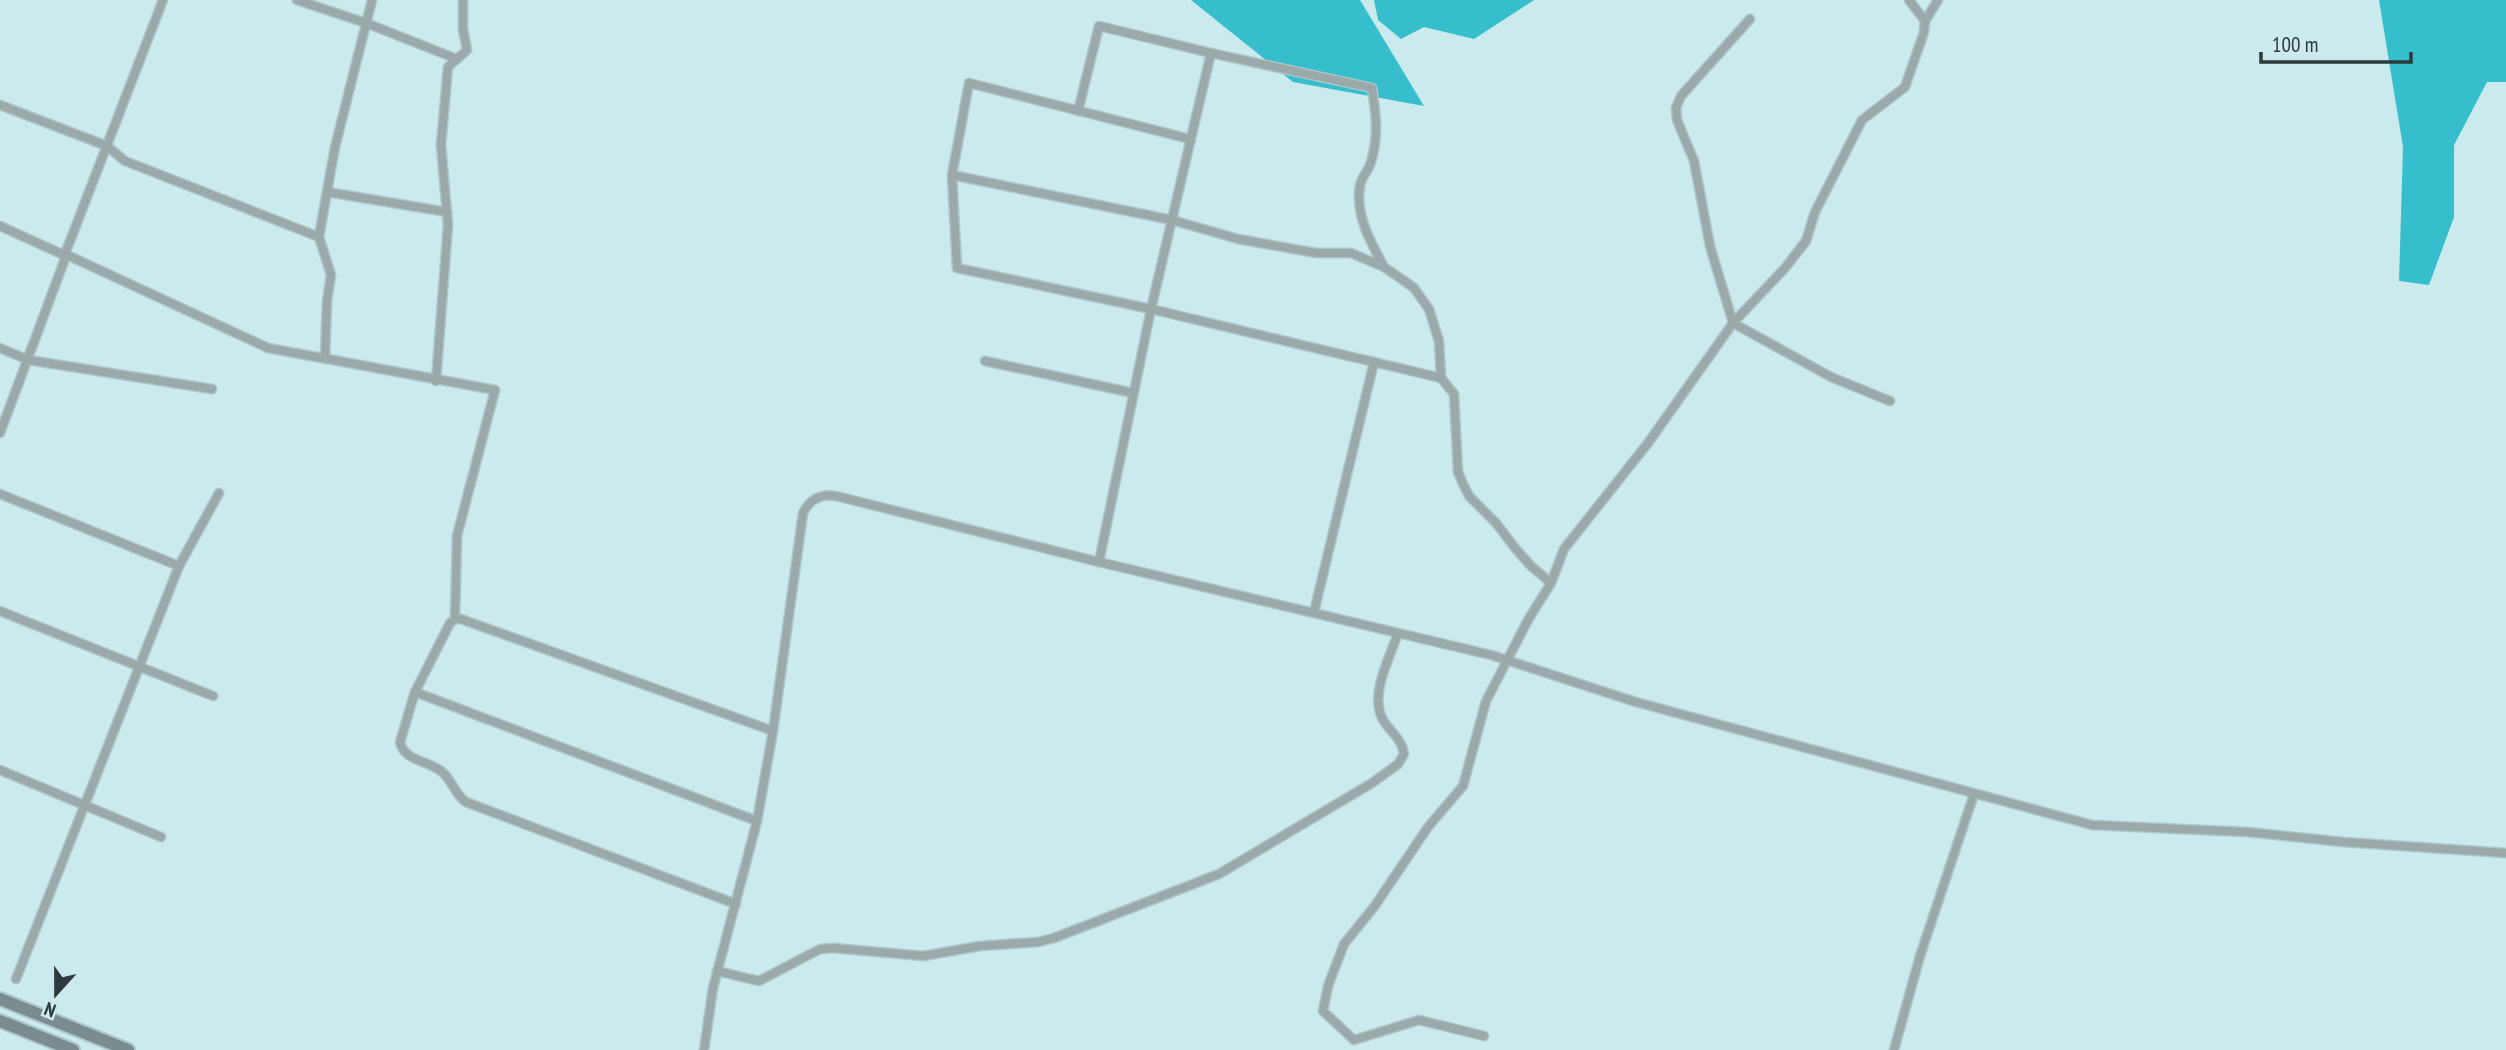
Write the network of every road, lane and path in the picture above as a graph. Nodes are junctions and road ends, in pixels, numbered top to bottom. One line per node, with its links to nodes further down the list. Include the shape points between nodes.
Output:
1 (163, 0): 15 (street)
2 (297, 0): 9 (street)
3 (372, 0): 9 (street)
4 (463, 0): 11 (street, via 467,50)
5 (1909, 0): 8 (street)
6 (1938, 0): 8 (street)
7 (1750, 19): 25 (street, via 1681,96 1675,111 1694,161 1710,246)
8 (1925, 21): 25 (street, via 1905,87 1862,120 1815,212 1806,241)
9 (366, 23): 11 (street); 17 (street)
10 (1211, 53): 13 (street, via 1099,26); 14 (street); 23 (street, via 1372,88 1377,142 1360,183 1359,202 1367,236)
11 (457, 59): 18 (street, via 448,67 441,145)
12 (0, 105): 15 (street)
13 (1078, 111): 14 (street); 16 (street, via 969,83)
14 (1190, 139): 19 (street)
15 (107, 146): 21 (street, via 125,161); 22 (street)
16 (952, 175): 19 (street); 24 (street, via 957,268)
17 (327, 192): 18 (street); 21 (street)
18 (447, 212): 32 (street)
19 (1172, 220): 23 (street, via 1238,239 1316,253 1351,253); 24 (street)
20 (0, 226): 22 (street)
21 (319, 237): 27 (street, via 331,275)
22 (65, 254): 27 (street, via 268,348); 28 (street)
23 (1384, 267): 31 (street, via 1414,288 1429,309 1439,341)
24 (1152, 309): 30 (street); 34 (street)
25 (1733, 323): 35 (street, via 1830,377); 41 (street, via 1648,443 1564,549)
26 (0, 348): 28 (street)
27 (325, 358): 32 (street)
28 (29, 360): 33 (street); 36 (street)
29 (985, 361): 34 (street)
30 (1374, 362): 31 (street); 43 (street)
31 (1441, 378): 41 (street, via 1454,394 1457,464 1469,496)
32 (436, 381): 44 (street, via 495,390 457,536)
33 (212, 389)
34 (1133, 393): 39 (street)
35 (1890, 401)
36 (0, 433)
37 (219, 493): 40 (street)
38 (0, 494): 40 (street)
39 (1099, 562): 43 (street); 50 (street, via 836,496 816,498 806,507 802,520)
40 (179, 566): 47 (street)
41 (1551, 583): 46 (street)
42 (0, 611): 47 (street)
43 (1314, 612): 45 (street)
44 (455, 619): 48 (street); 50 (street)
45 (1398, 633): 46 (street); 58 (street, via 1378,700 1383,721 1403,744 1398,764 1219,874 1038,942 923,956 833,948 759,981)
46 (1508, 660): 52 (street, via 1636,702); 62 (street, via 1486,701 1463,786 1427,827 1344,944 1323,1011 1354,1040 1419,1020)
47 (140, 667): 49 (street); 53 (street)
48 (415, 692): 54 (street); 57 (street, via 401,748 440,770 460,799)
49 (213, 696)
50 (773, 731): 54 (street)
51 (0, 770): 53 (street)
52 (1974, 794): 56 (street, via 2092,825); 66 (street)
53 (86, 804): 55 (street); 59 (street)
54 (757, 821): 57 (street)
55 (161, 837)
56 (2506, 853)
57 (736, 904): 58 (street)
58 (717, 971): 65 (street)
59 (16, 979)
60 (0, 999): 64 (main road)
61 (0, 1021): 63 (main road)
62 (1484, 1036)
63 (72, 1050)
64 (128, 1050)
65 (704, 1050)
66 (1894, 1050)

